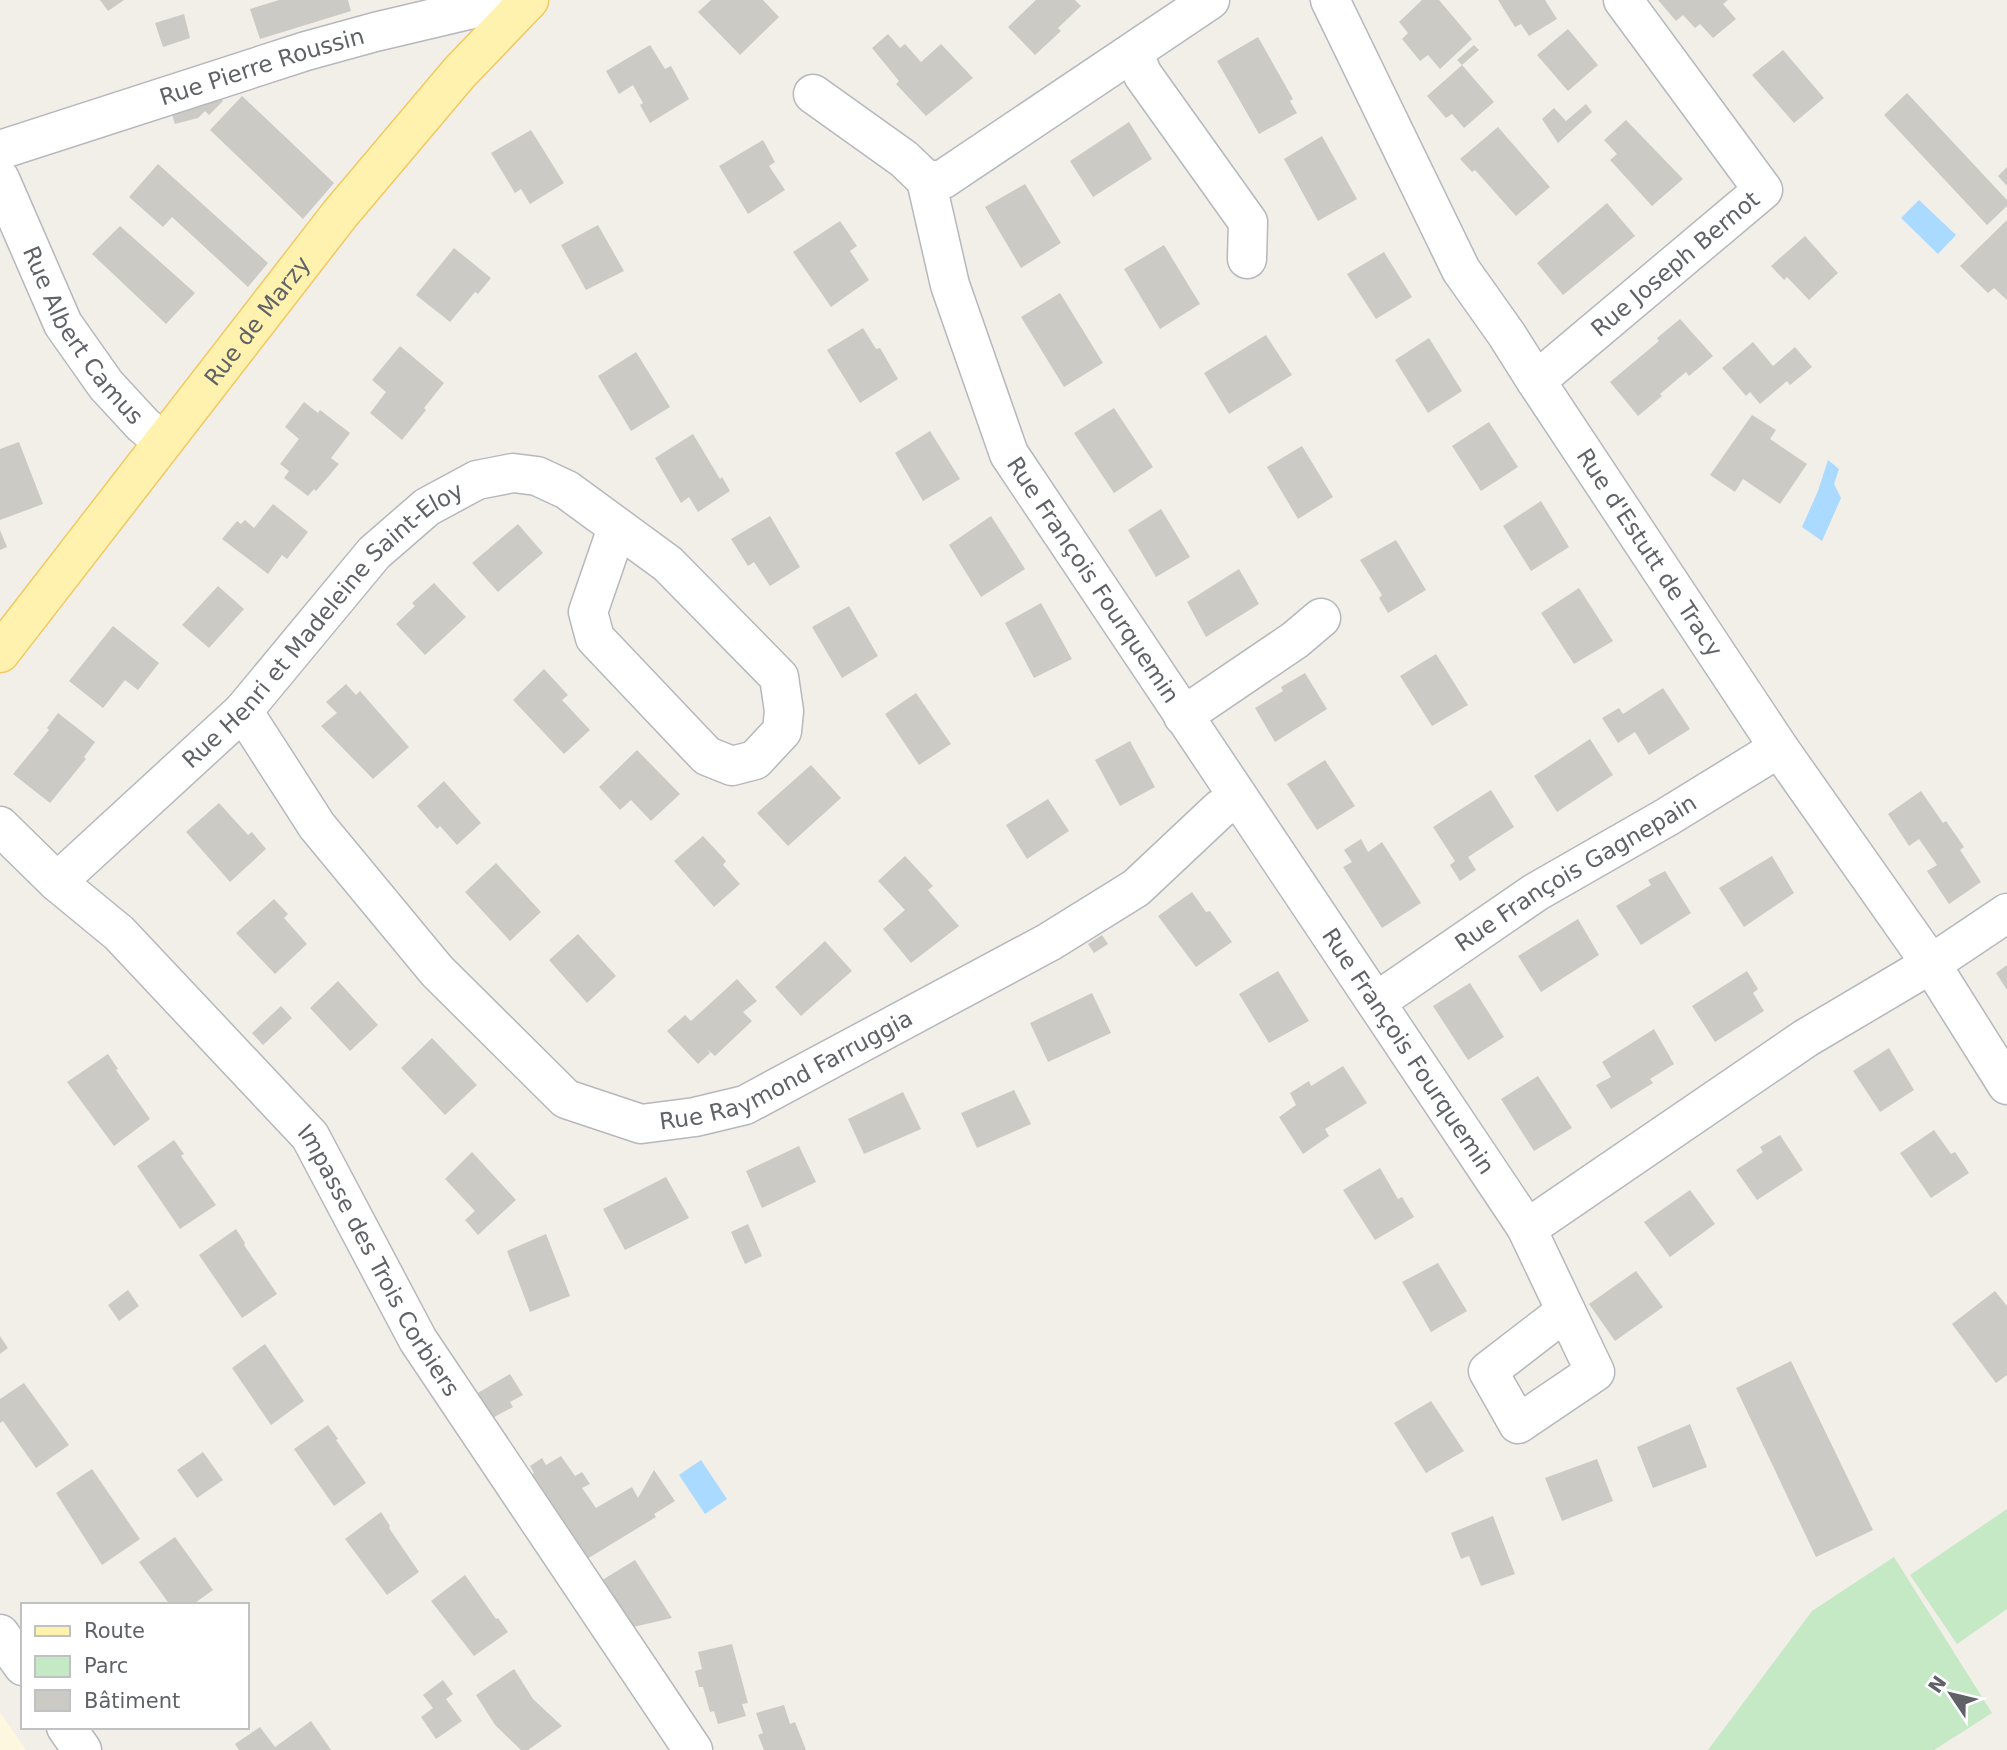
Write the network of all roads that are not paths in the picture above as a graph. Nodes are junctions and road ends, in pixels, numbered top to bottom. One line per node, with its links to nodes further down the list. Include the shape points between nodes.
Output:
1 (1330, 0): 13 (street, Rue d'Estutt de Tracy, via 1461,270)
2 (1623, 0): 13 (street, Rue Joseph Bernot, via 1763,190)
3 (528, 1): 5 (street, Rue Pierre Roussin); 14 (main road, Rue de Marzy, via 340,214)
4 (1187, 5): 7 (street)
5 (428, 8): 6 (street, Rue Pierre Roussin)
6 (375, 16): 9 (street, Rue Pierre Roussin, via 280,60)
7 (1133, 53): 11 (street, via 942,180); 12 (street, via 1143,75 1248,222)
8 (813, 94): 11 (street)
9 (0, 150)
10 (0, 179): 14 (street, Rue Albert Camus, via 63,324 106,385)
11 (926, 180): 19 (street, Rue François Fourquemin, via 950,285 1009,454)
12 (1247, 259)
13 (1535, 381): 20 (street, Rue d'Estutt de Tracy)
14 (163, 442): 17 (main road, Rue de Marzy)
15 (617, 528): 15 (street, Rue Henri et Madeleine Saint-Eloy, via 668,564 779,677 782,731 755,760 732,766 707,757 595,638 588,612); 18 (street, Rue Henri et Madeleine Saint-Eloy, via 567,490 537,476 513,473 477,480 427,507 374,553)
16 (1321, 618): 19 (street)
17 (0, 653)
18 (243, 711): 21 (street, Rue Raymond Farruggia, via 317,826 437,971 566,1099 641,1124 745,1105 1049,942 1136,888 1220,809); 23 (street, Rue Henri et Madeleine Saint-Eloy)
19 (1183, 716): 21 (street, Rue François Fourquemin)
20 (1779, 748): 25 (street, Rue d'Estutt de Tracy); 26 (street, Rue François Gagnepain, via 1536,892)
21 (1238, 799): 26 (street, Rue François Fourquemin)
22 (0, 826): 23 (street, Impasse des Trois Corbiers)
23 (57, 881): 34 (street, Impasse des Trois Corbiers, via 119,933 310,1136 418,1340)
24 (2007, 913): 25 (street)
25 (1931, 964): 27 (street, Rue d'Estutt de Tracy); 28 (street, via 1806,1038)
26 (1376, 1002): 28 (street, Rue François Fourquemin)
27 (2007, 1085)
28 (1526, 1227): 29 (street, Rue François Fourquemin)
29 (1566, 1311)
30 (0, 1634): 31 (street)
31 (21, 1663)
32 (67, 1729): 33 (street)
33 (82, 1750)
34 (693, 1750)

